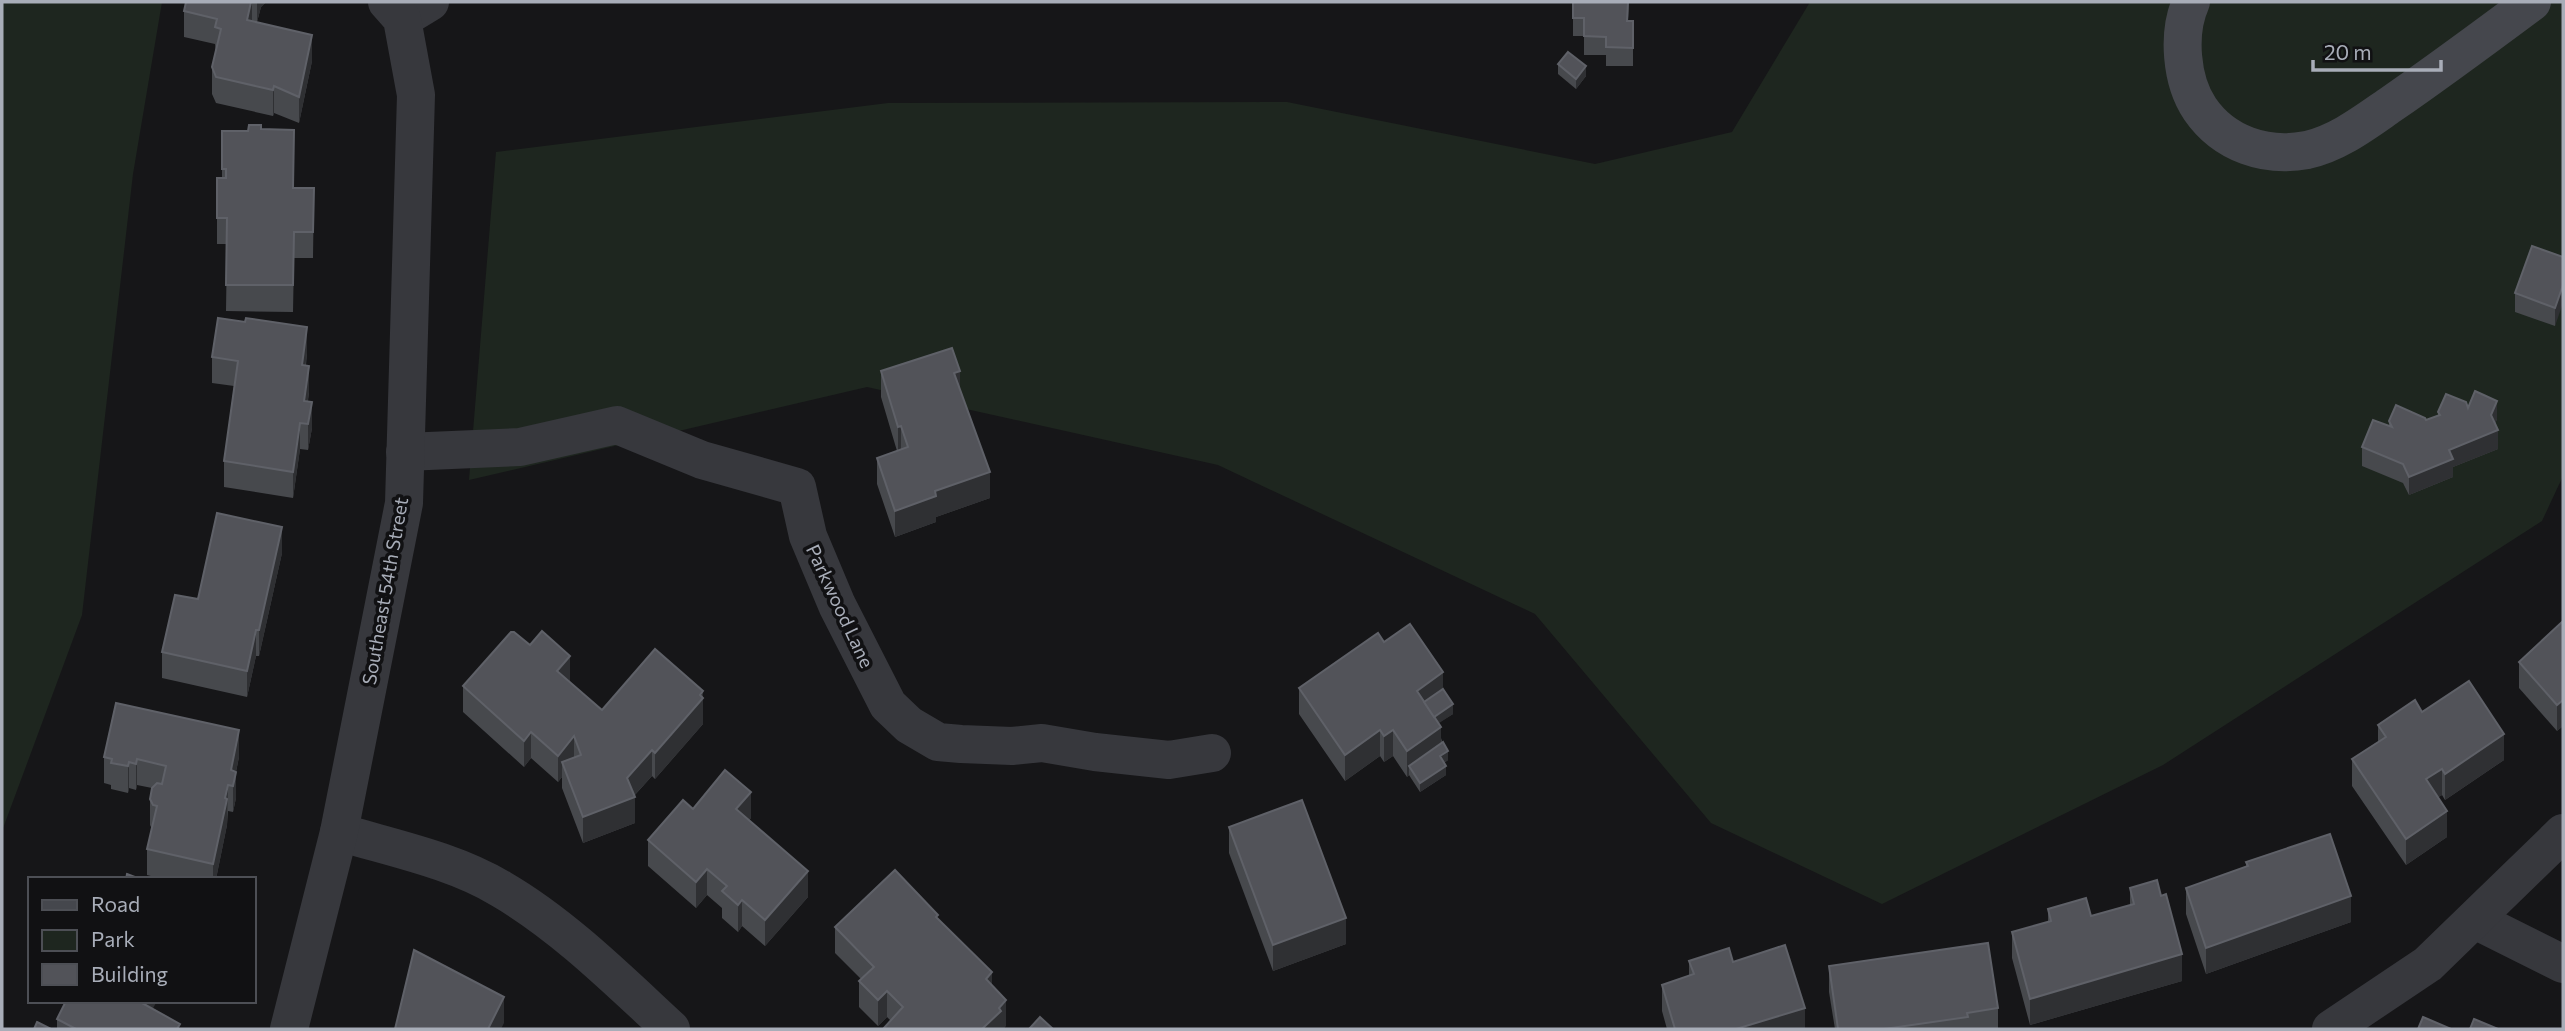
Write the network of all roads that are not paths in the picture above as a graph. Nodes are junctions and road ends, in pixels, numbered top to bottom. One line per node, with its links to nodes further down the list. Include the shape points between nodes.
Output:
1 (2191, 2): 2 (street, via 2183,40 2194,100 2210,123 2239,144 2273,154 2308,150 2347,135)
2 (2532, 2)
3 (406, 8): 4 (street, Southeast 54th Street, via 416,95)
4 (405, 452): 5 (street, Parkwood Lane, via 520,447 617,425 702,460 797,487 808,536 837,606 888,705 909,726 938,742 1042,743 1169,760); 6 (street, Southeast 54th Street, via 404,503)
5 (1212, 753)
6 (339, 832): 10 (street, Southeast 54th Street); 11 (street, via 452,867 501,888 605,968)
7 (2563, 833): 8 (street)
8 (2475, 920): 9 (street); 12 (street, via 2428,964)
9 (2563, 964)
10 (289, 1029)
11 (671, 1029)
12 (2331, 1029)

